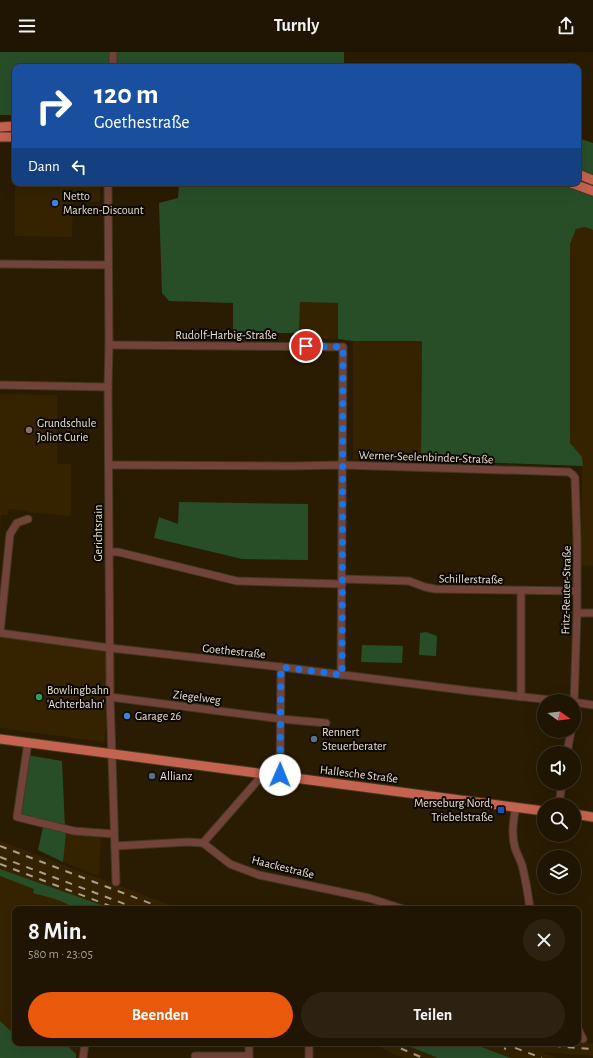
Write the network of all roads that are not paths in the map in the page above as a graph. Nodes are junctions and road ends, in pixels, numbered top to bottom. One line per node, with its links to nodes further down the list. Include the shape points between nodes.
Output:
1 (113, 52): 2 (street)
2 (113, 64)
3 (12, 126): 4 (main road)
4 (0, 127)
5 (0, 137): 6 (main road)
6 (12, 137)
7 (581, 175): 8 (main road)
8 (593, 180)
9 (108, 186): 13 (street, Gerichtsrain)
10 (579, 186): 11 (main road)
11 (593, 191)
12 (0, 264): 13 (street)
13 (108, 264): 14 (street, Gerichtsrain)
14 (109, 345): 16 (street, Gerichtsrain); 18 (street, Rudolf-Harbig-Straße, via 343,347)
15 (0, 385): 16 (street)
16 (108, 387): 17 (street, Gerichtsrain)
17 (109, 465): 18 (street, Werner-Seelenbinder-Straße); 21 (street, Gerichtsrain)
18 (342, 465): 19 (street, Werner-Seelenbinder-Straße, via 568,472); 22 (street)
19 (573, 475): 24 (street, Fritz-Reuter-Straße, via 578,538)
20 (28, 519): 27 (street, via 17,523 10,534)
21 (109, 552): 22 (street, Schillerstraße, via 118,552 237,582); 28 (street, Gerichtsrain)
22 (342, 582): 23 (street, Schillerstraße, via 409,581 435,589); 30 (street)
23 (521, 591): 24 (street, Schillerstraße); 33 (street)
24 (577, 591): 25 (street, Fritz-Reuter-Straße)
25 (577, 613): 26 (street); 31 (street, Fritz-Reuter-Straße)
26 (593, 613)
27 (0, 633): 28 (street, Goethestraße)
28 (110, 648): 29 (street, Goethestraße); 32 (street, Gerichtsrain)
29 (281, 667): 30 (street, Goethestraße); 37 (street)
30 (342, 675): 33 (street, Goethestraße)
31 (574, 694)
32 (110, 696): 37 (street, Ziegelweg); 41 (street, Gerichtsrain)
33 (521, 697): 34 (street, Goethestraße)
34 (537, 699)
35 (581, 704): 36 (street)
36 (593, 705)
37 (281, 719): 38 (street, Ziegelweg); 43 (street)
38 (326, 723)
39 (0, 739): 40 (main road, Hallesche Straße)
40 (28, 742): 41 (main road, Hallesche Straße); 48 (street, via 17,817 74,831)
41 (112, 753): 42 (main road, Hallesche Straße); 48 (street, Gerichtsrain)
42 (262, 773): 43 (main road, Hallesche Straße); 49 (street)
43 (280, 775): 44 (main road, Hallesche Straße)
44 (516, 807): 45 (main road, Hallesche Straße); 53 (street, via 513,837)
45 (537, 809)
46 (581, 815): 47 (main road)
47 (593, 817)
48 (114, 834): 50 (street, Gerichtsrain)
49 (203, 843): 50 (street); 52 (street, Haackestraße, via 230,864 259,875 369,898)
50 (115, 846): 51 (street, Gerichtsrain)
51 (116, 882)
52 (394, 906)
53 (530, 906)
54 (581, 1034): 55 (street)
55 (583, 1038)
56 (85, 1046): 61 (street)
57 (249, 1046): 60 (street)
58 (309, 1046): 62 (street)
59 (195, 1056): 60 (street)
60 (249, 1057)
61 (82, 1058)
62 (309, 1058)

